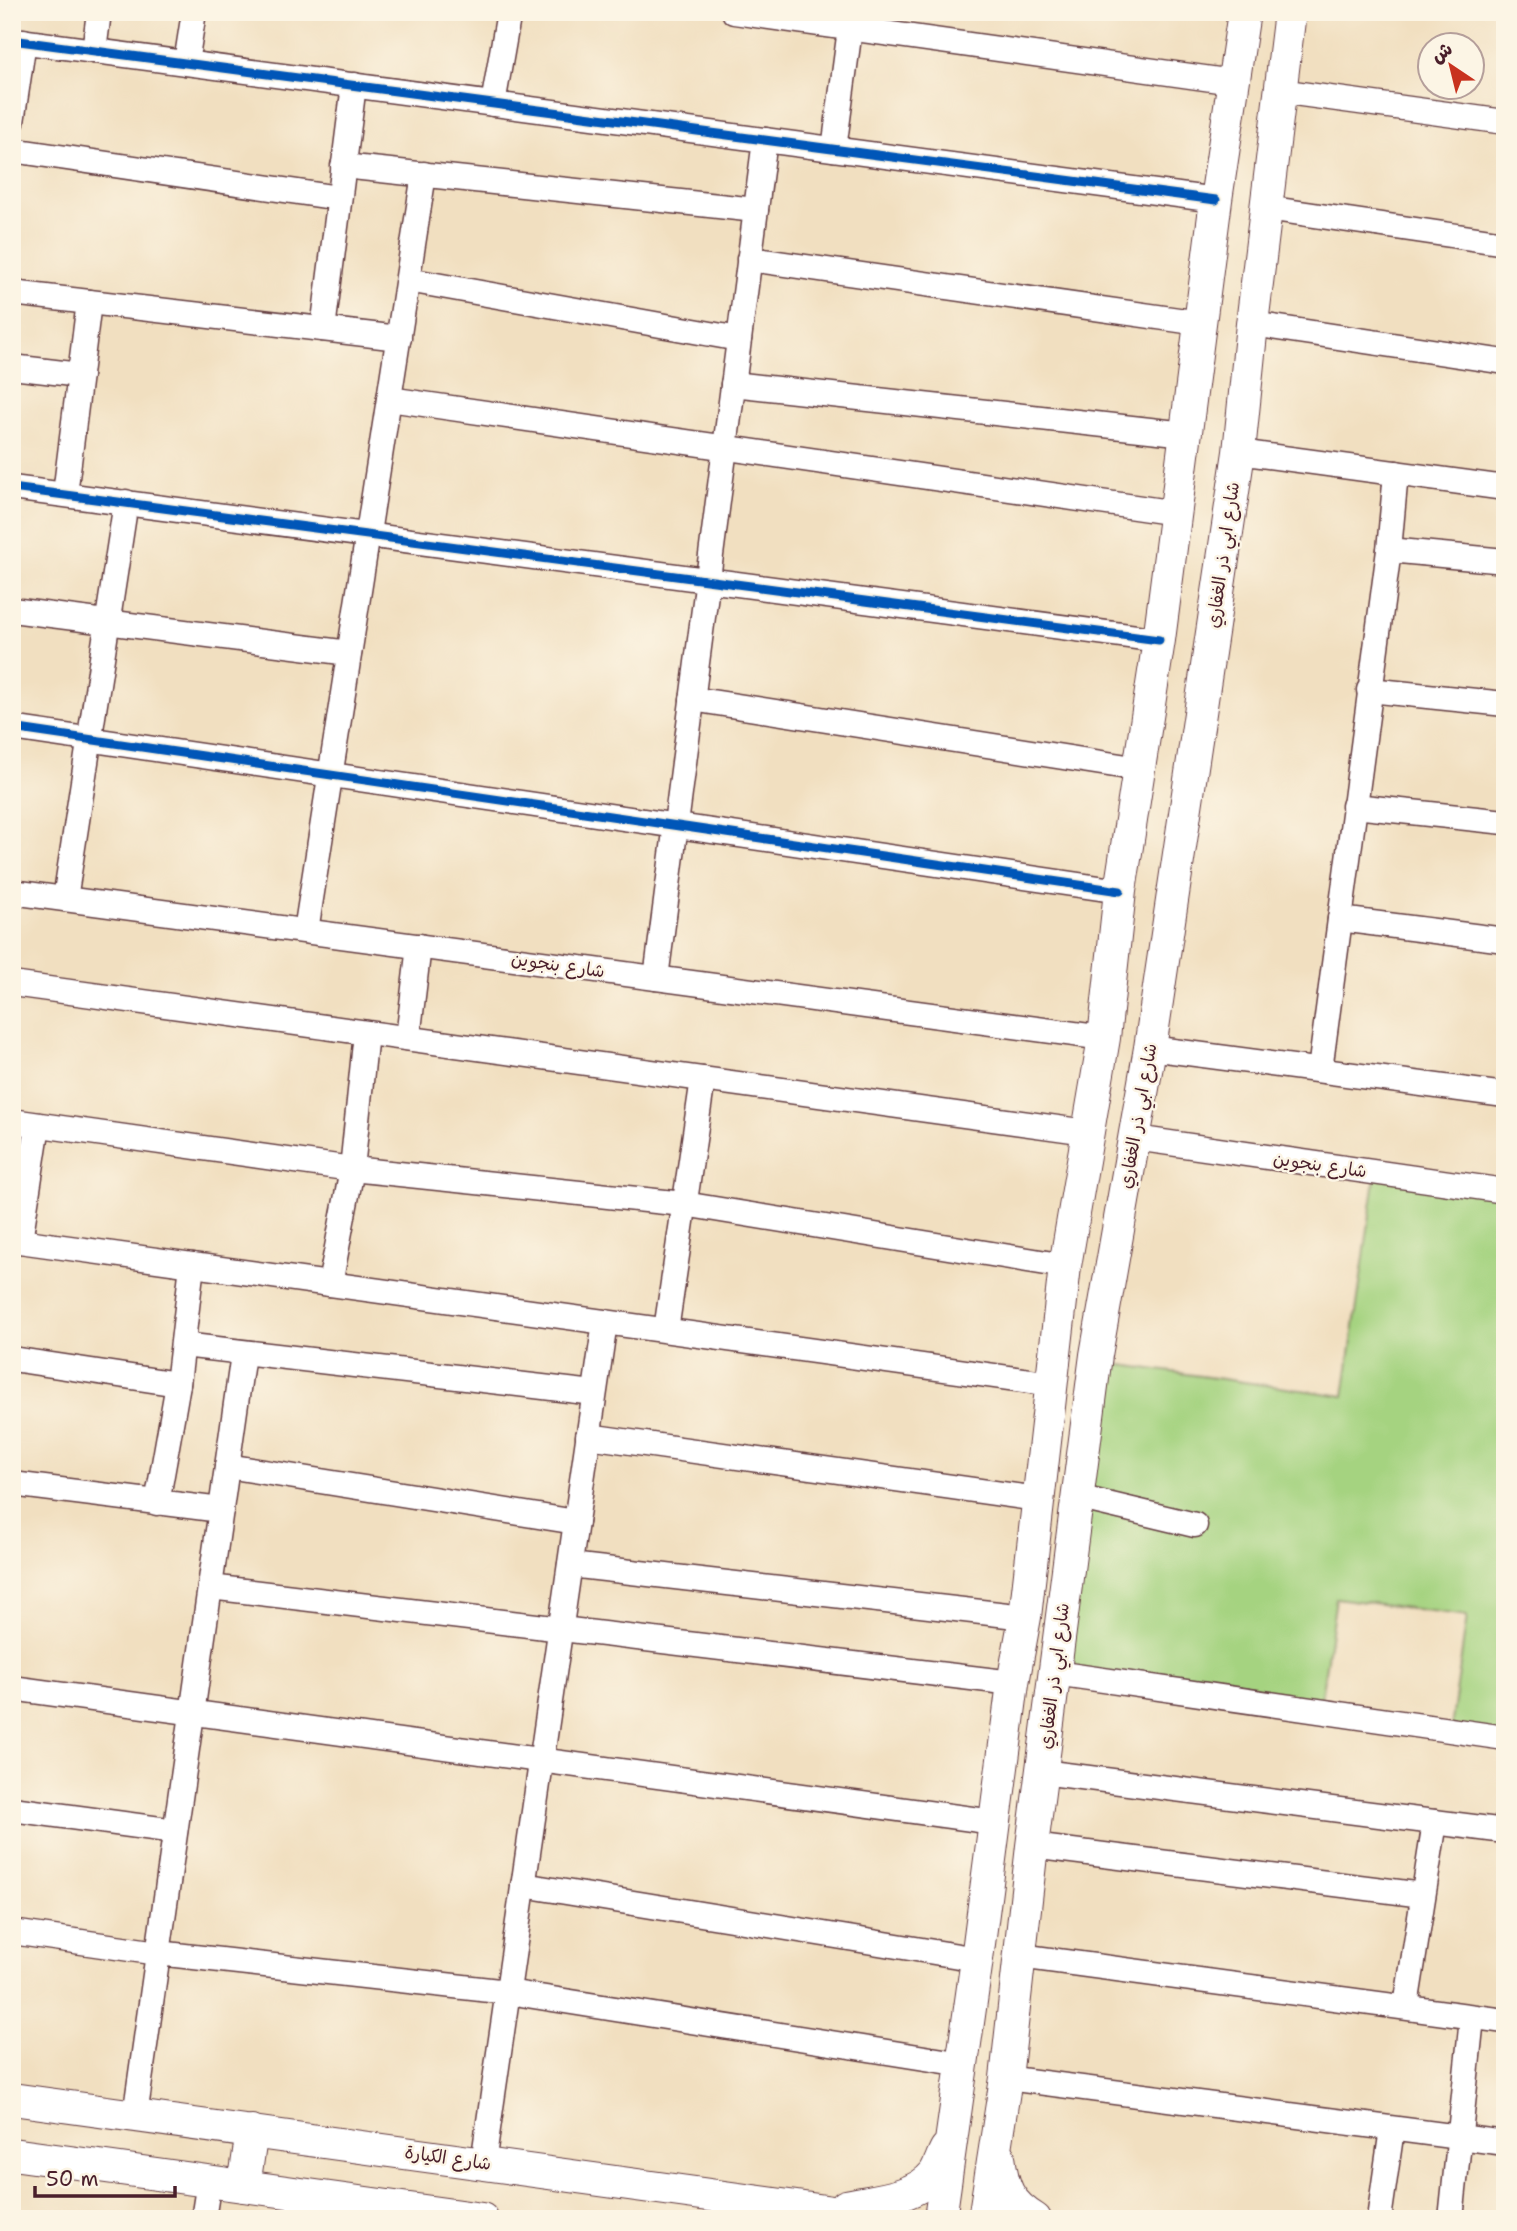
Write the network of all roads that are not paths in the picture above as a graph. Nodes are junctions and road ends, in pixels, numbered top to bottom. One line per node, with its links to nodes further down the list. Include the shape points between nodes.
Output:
1 (99, 12): 9 (street)
2 (194, 12): 10 (street)
3 (509, 12): 14 (street)
4 (734, 12): 7 (street)
5 (1244, 12): 11 (main road, شارع ابي ذر الغفاري)
6 (1290, 12): 13 (main road, شارع ابي ذر الغفاري)
7 (851, 20): 11 (street); 18 (street)
8 (18, 41): 9 (street); 15 (street)
9 (94, 51): 10 (street)
10 (186, 63): 12 (street)
11 (1233, 82): 23 (main road, شارع ابي ذر الغفاري)
12 (354, 85): 14 (street); 20 (street)
13 (1279, 90): 16 (street); 24 (main road, شارع ابي ذر الغفاري)
14 (493, 104): 17 (street)
15 (12, 122)
16 (1505, 122)
17 (765, 140): 18 (street); 25 (street)
18 (834, 149): 23 (street)
19 (12, 150): 22 (street)
20 (344, 166): 21 (street); 22 (street)
21 (424, 174): 25 (street); 28 (street)
22 (339, 198): 33 (street)
23 (1216, 200): 31 (main road, شارع ابي ذر الغفاري)
24 (1266, 208): 26 (street); 32 (main road, شارع ابي ذر الغفاري)
25 (756, 210): 27 (street)
26 (1505, 243)
27 (749, 259): 31 (street); 35 (street)
28 (408, 280): 34 (street); 35 (street)
29 (12, 293): 30 (street)
30 (89, 302): 33 (street); 38 (street)
31 (1200, 323): 39 (main road, شارع ابي ذر الغفاري)
32 (1252, 324): 36 (street); 41 (main road, شارع ابي ذر الغفاري)
33 (323, 329): 34 (street)
34 (399, 338): 42 (street)
35 (739, 339): 40 (street)
36 (1505, 362)
37 (12, 367): 38 (street)
38 (80, 375): 49 (street)
39 (1193, 380): 41 (main road); 43 (main road, شارع ابي ذر الغفاري)
40 (733, 384): 43 (street); 44 (street)
41 (1245, 385): 45 (main road, شارع ابي ذر الغفاري)
42 (389, 398): 44 (street); 52 (street)
43 (1186, 434): 51 (main road, شارع ابي ذر الغفاري)
44 (725, 447): 51 (street); 55 (street)
45 (1239, 452): 46 (street); 82 (main road, شارع ابي ذر الغفاري)
46 (1396, 473): 48 (street); 53 (street)
47 (12, 488): 49 (street)
48 (1505, 488)
49 (65, 494): 50 (street)
50 (126, 502): 52 (street); 57 (street)
51 (1176, 513): 58 (main road, شارع ابي ذر الغفاري)
52 (368, 535): 55 (street); 59 (street)
53 (1389, 550): 54 (street); 60 (street)
54 (1505, 561)
55 (708, 580): 58 (street); 61 (street)
56 (12, 610): 57 (street)
57 (108, 621): 59 (street); 64 (street)
58 (1159, 640): 65 (main road, شارع ابي ذر الغفاري)
59 (349, 653): 66 (street)
60 (1369, 690): 62 (street); 67 (street)
61 (692, 699): 65 (street); 69 (street)
62 (1505, 704)
63 (12, 727): 64 (street)
64 (90, 739): 66 (street); 72 (street)
65 (1140, 769): 70 (main road, شارع ابي ذر الغفاري)
66 (331, 775): 69 (street); 74 (street)
67 (1354, 806): 68 (street); 73 (street)
68 (1505, 822)
69 (676, 825): 70 (street); 77 (street)
70 (1120, 891): 81 (main road, شارع ابي ذر الغفاري)
71 (12, 892): 72 (street, شارع بنجوين)
72 (65, 899): 74 (street, شارع بنجوين)
73 (1340, 919): 75 (street); 83 (street)
74 (306, 932): 76 (street, شارع بنجوين)
75 (1505, 940)
76 (419, 946): 77 (street, شارع بنجوين); 80 (street)
77 (656, 978): 81 (street, شارع بنجوين)
78 (12, 984): 79 (street)
79 (366, 1032): 80 (street); 90 (street)
80 (408, 1038): 84 (street)
81 (1104, 1038): 88 (main road, شارع ابي ذر الغفاري)
82 (1150, 1048): 83 (street); 89 (main road, شارع ابي ذر الغفاري)
83 (1320, 1070): 85 (street)
84 (703, 1079): 88 (street); 92 (street)
85 (1505, 1094)
86 (12, 1121): 87 (street)
87 (38, 1125): 90 (street); 93 (street)
88 (1087, 1132): 95 (main road, شارع ابي ذر الغفاري)
89 (1135, 1138): 91 (street, شارع بنجوين); 108 (main road, شارع ابي ذر الغفاري, via 1096,1355)
90 (352, 1169): 92 (street); 96 (street)
91 (1505, 1191)
92 (684, 1204): 95 (street); 98 (street)
93 (16, 1240): 94 (street)
94 (192, 1265): 96 (street); 99 (street)
95 (1065, 1266): 103 (main road, شارع ابي ذر الغفاري)
96 (330, 1284): 97 (street)
97 (605, 1322): 98 (street); 104 (street)
98 (666, 1330): 103 (street)
99 (183, 1345): 100 (street); 102 (street)
100 (243, 1354): 104 (street); 106 (street)
101 (12, 1359): 102 (street)
102 (178, 1384): 110 (street)
103 (1052, 1384): 109 (main road, شارع ابي ذر الغفاري)
104 (594, 1393): 105 (street)
105 (588, 1436): 109 (street); 112 (street)
106 (227, 1466): 111 (street); 112 (street)
107 (12, 1484): 110 (street)
108 (1077, 1497): 113 (street); 116 (main road, شارع ابي ذر الغفاري)
109 (1038, 1499): 117 (main road, شارع ابي ذر الغفاري)
110 (157, 1503): 111 (street)
111 (221, 1510): 115 (street)
112 (576, 1522): 114 (street)
113 (1195, 1525)
114 (570, 1565): 117 (street); 118 (street)
115 (210, 1587): 118 (street); 122 (street)
116 (1064, 1602): 117 (main road); 119 (main road, شارع ابي ذر الغفاري)
117 (1026, 1607): 120 (main road, شارع ابي ذر الغفاري)
118 (560, 1629): 120 (street); 124 (street)
119 (1055, 1673): 123 (street); 125 (main road, شارع ابي ذر الغفاري)
120 (1013, 1683): 127 (main road, شارع ابي ذر الغفاري)
121 (12, 1688): 122 (street)
122 (192, 1712): 124 (street); 129 (street)
123 (1505, 1738)
124 (541, 1760): 127 (street); 132 (street)
125 (1042, 1772): 128 (street); 131 (main road, شارع ابي ذر الغفاري)
126 (12, 1810): 129 (street)
127 (994, 1822): 137 (main road, شارع ابي ذر الغفاري)
128 (1435, 1822): 130 (street); 133 (street)
129 (175, 1831): 135 (street)
130 (1505, 1831)
131 (1032, 1846): 133 (street); 136 (main road, شارع ابي ذر الغفاري)
132 (523, 1885): 137 (street); 138 (street)
133 (1423, 1895): 139 (street)
134 (12, 1932): 135 (street)
135 (158, 1953): 138 (street); 145 (street)
136 (1020, 1956): 139 (street); 143 (main road, شارع ابي ذر الغفاري)
137 (978, 1959): 142 (main road, شارع ابي ذر الغفاري)
138 (508, 1992): 142 (street); 153 (street)
139 (1406, 2006): 140 (street)
140 (1472, 2018): 141 (street); 148 (street)
141 (1505, 2021)
142 (963, 2064): 149 (main road, شارع ابي ذر الغفاري)
143 (1006, 2078): 146 (street); 150 (main road, شارع ابي ذر الغفاري)
144 (12, 2099): 145 (main road, شارع الكيارة)
145 (135, 2116): 147 (main road, شارع الكيارة)
146 (1392, 2129): 148 (street); 163 (street)
147 (251, 2131): 153 (main road, شارع الكيارة); 155 (main road)
148 (1461, 2137): 151 (street); 164 (street)
149 (952, 2138): 156 (main road, via 934,2174 918,2187); 160 (main road, شارع ابي ذر الغفاري)
150 (997, 2138): 161 (main road, شارع ابي ذر الغفاري); 162 (main road, via 1007,2192 1017,2208)
151 (1505, 2143)
152 (12, 2154): 154 (main road)
153 (483, 2163): 156 (main road, شارع الكيارة)
154 (209, 2181): 155 (main road); 157 (street)
155 (244, 2186): 158 (main road)
156 (825, 2211): 159 (main road, شارع الكيارة)
157 (203, 2219)
158 (482, 2219)
159 (883, 2219)
160 (940, 2219)
161 (984, 2219)
162 (1035, 2219)
163 (1379, 2219)
164 (1451, 2219)

